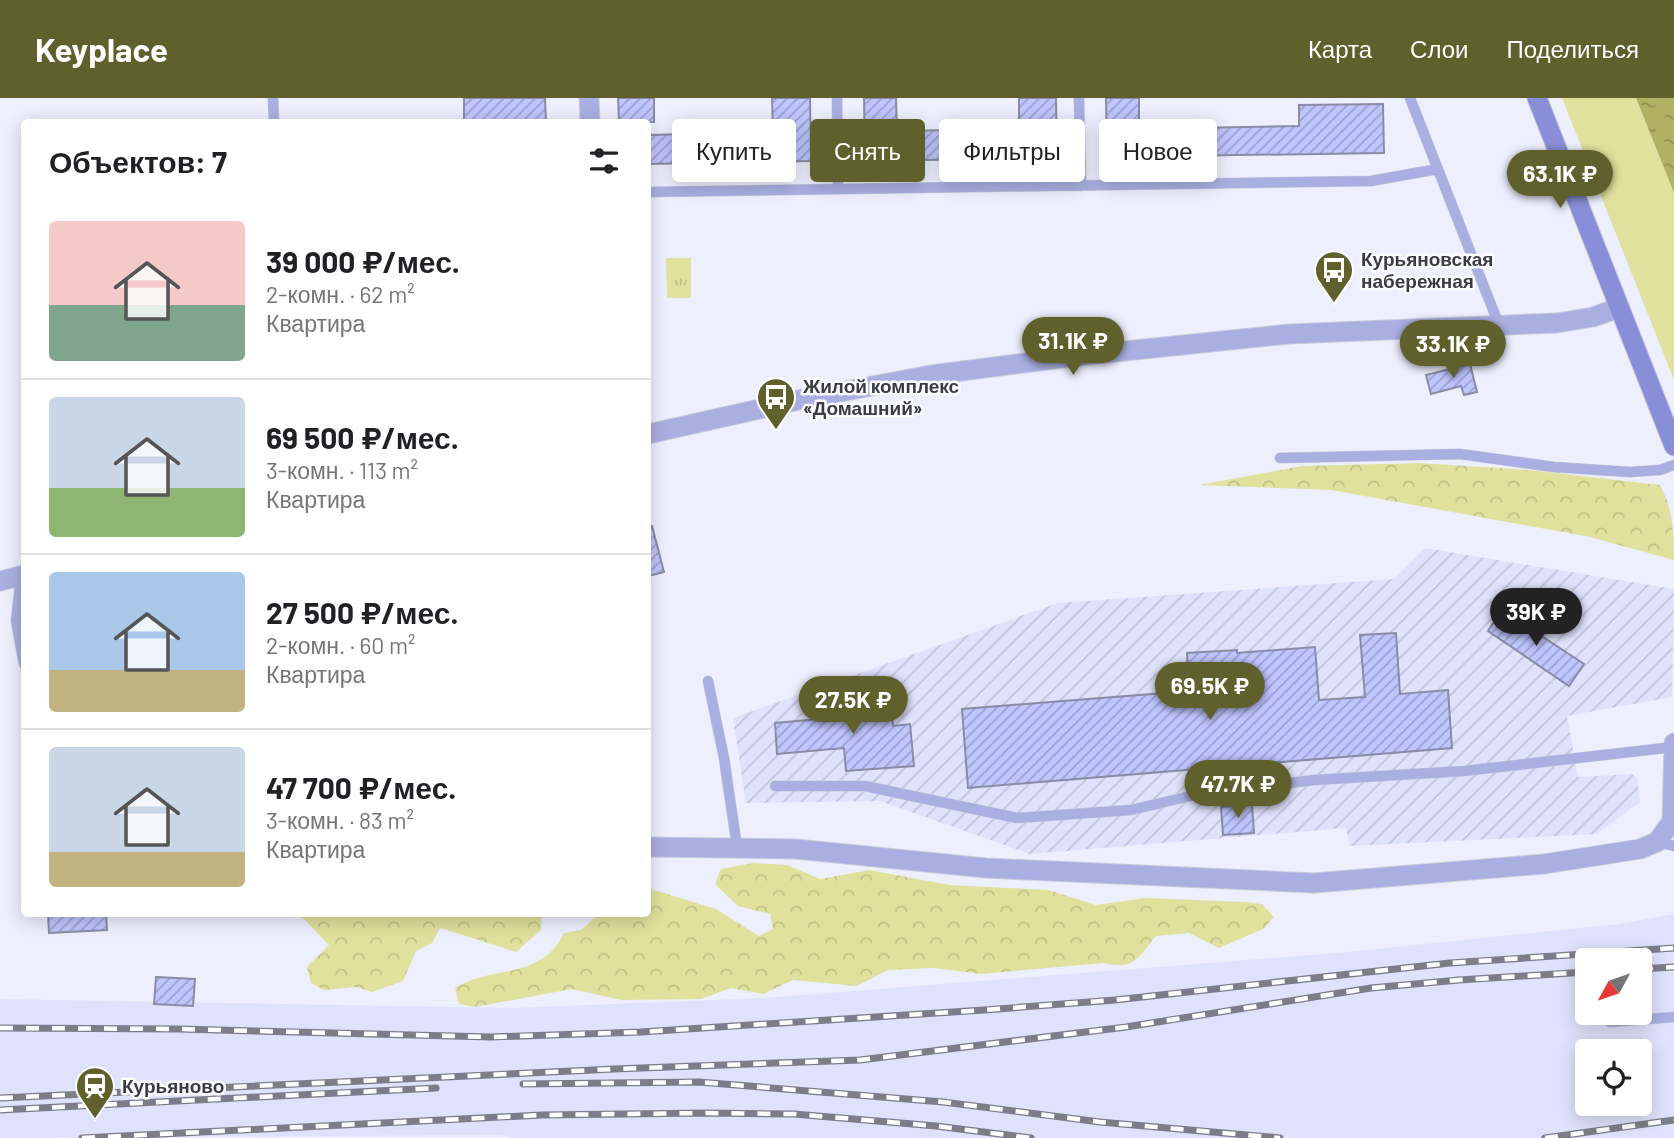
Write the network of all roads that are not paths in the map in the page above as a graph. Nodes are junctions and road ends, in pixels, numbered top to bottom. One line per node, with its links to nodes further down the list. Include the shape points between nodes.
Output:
1 (273, 98): 7 (lane)
2 (589, 98): 8 (street)
3 (837, 98): 11 (lane)
4 (1079, 98): 10 (lane)
5 (1410, 98): 9 (lane)
6 (1538, 98): 13 (main road)
7 (274, 119)
8 (590, 119)
9 (1438, 169): 10 (lane, via 1371,181); 14 (lane)
10 (1080, 186): 11 (lane)
11 (838, 189): 12 (lane)
12 (651, 192)
13 (1619, 309): 14 (street, via 1557,323); 16 (main road)
14 (1499, 325): 15 (street, via 1289,334 1086,355 930,375)
15 (651, 433)
16 (1674, 446)
17 (1280, 457): 18 (lane, via 1460,454 1564,468 1630,471)
18 (1674, 465)
19 (21, 576): 20 (street)
20 (0, 581)
21 (21, 588): 22 (lane, via 16,621)
22 (21, 648)
23 (708, 681): 28 (lane)
24 (1674, 746): 25 (lane, via 1464,771 1314,780 1199,794 1131,810 1017,818 865,786); 26 (street, via 1672,821)
25 (775, 786)
26 (1665, 844): 28 (street, via 1544,864 1314,883 986,868)
27 (651, 847): 28 (street)
28 (737, 847)
29 (1674, 1017): 30 (lane)
30 (1652, 1019)

